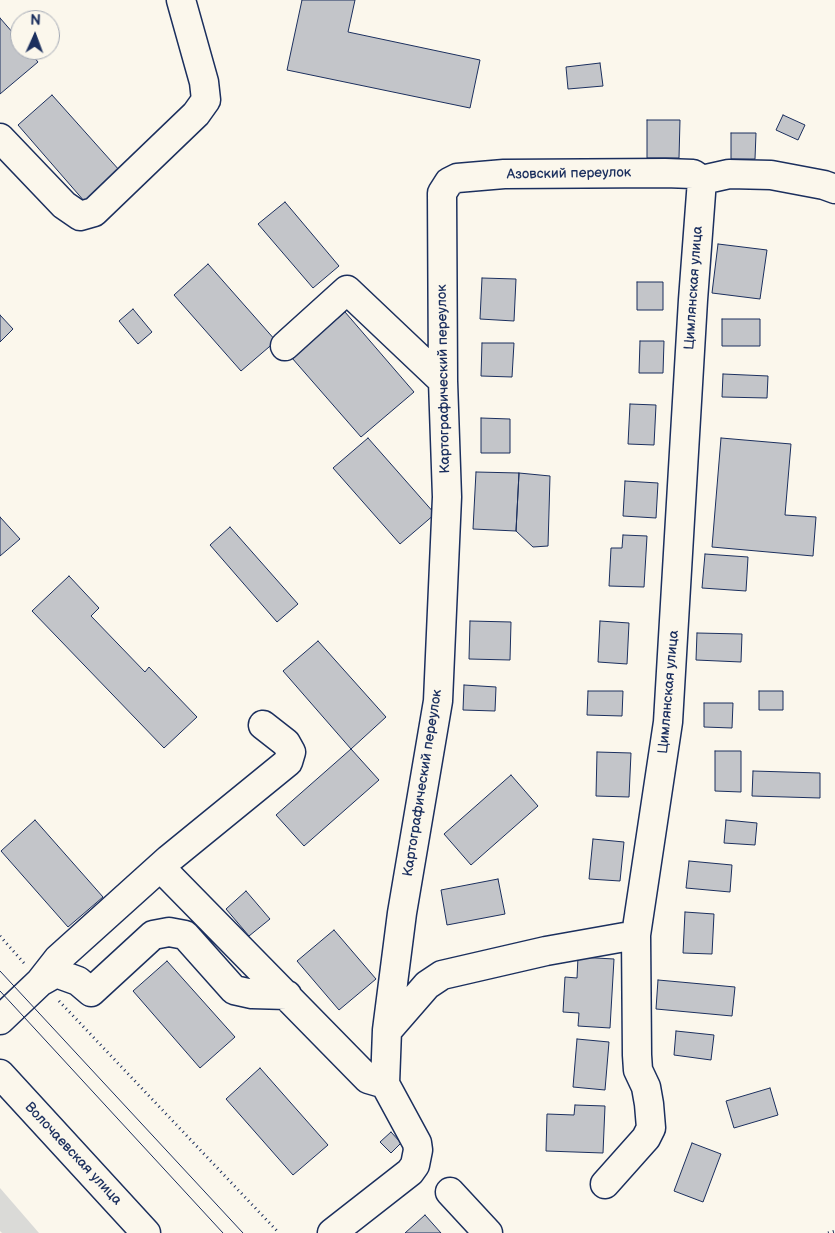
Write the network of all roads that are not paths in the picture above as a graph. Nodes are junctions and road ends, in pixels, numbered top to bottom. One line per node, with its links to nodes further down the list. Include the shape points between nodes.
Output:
1 (182, 0): 2 (street, via 206,100 196,114 94,212 80,216 64,205)
2 (0, 138)
3 (702, 180): 4 (street, via 729,174 771,175); 5 (street, Азовский переулок, via 693,174 665,172 504,174 457,178 449,182); 10 (street, Цимлянская улица, via 668,722)
4 (835, 189)
5 (442, 193): 7 (street, Картографический переулок)
6 (285, 346): 7 (street, via 347,290)
7 (443, 381): 14 (street, Картографический переулок, via 447,497 438,701 402,913)
8 (263, 725): 9 (street, via 286,742 291,752 288,762)
9 (160, 867): 11 (street, via 58,959); 12 (street)
10 (636, 935): 14 (street, via 442,975 427,985); 17 (street, Цимлянская улица, via 636,1055 646,1088 651,1128)
11 (40, 982): 12 (street, via 56,973 78,980 91,992 153,935 169,932 185,935 234,990); 13 (street)
12 (287, 995): 16 (street, via 368,1079)
13 (0, 1020)
14 (387, 1031): 16 (street, Картографический переулок)
15 (0, 1074): 19 (street, Волочаевская улица)
16 (385, 1084): 20 (street, via 417,1143 415,1165)
17 (605, 1184)
18 (450, 1192): 21 (street)
19 (146, 1233)
20 (332, 1233)
21 (488, 1233)

